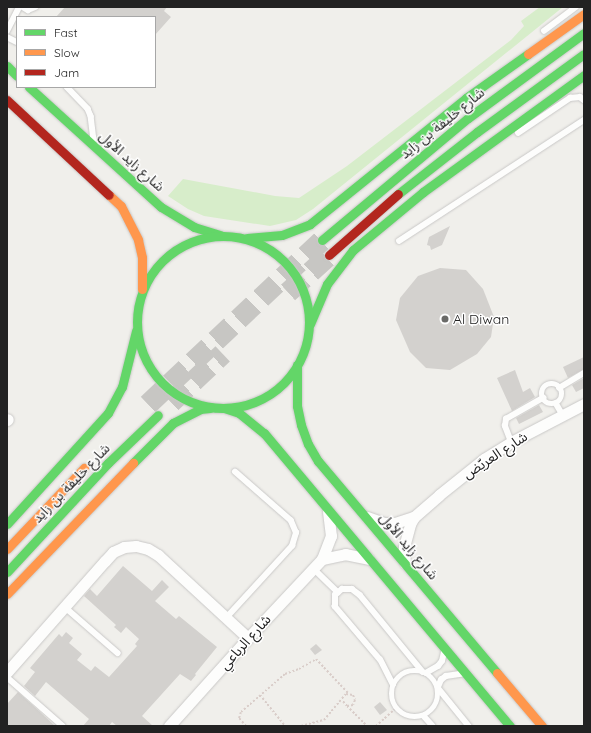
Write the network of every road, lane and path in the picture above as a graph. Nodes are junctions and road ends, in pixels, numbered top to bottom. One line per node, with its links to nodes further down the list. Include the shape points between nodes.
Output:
1 (19, 7): 6 (lane)
2 (23, 7): 4 (lane)
3 (576, 7): 8 (lane)
4 (32, 9)
5 (584, 14): 18 (main road)
6 (7, 31)
7 (584, 33): 27 (main road, شارع خليفة بن زايد, via 468,118)
8 (541, 34)
9 (7, 37): 10 (lane)
10 (16, 39)
11 (584, 54): 29 (main road, شارع خليفة بن زايد, via 399,193)
12 (514, 56): 18 (lane)
13 (7, 66): 14 (main road)
14 (16, 75)
15 (584, 75): 25 (main road)
16 (31, 88): 23 (main road, شارع زايد الأول)
17 (67, 88): 23 (lane, via 88,109)
18 (466, 98): 26 (main road, via 310,224 282,235 261,238)
19 (7, 100): 30 (main road, via 121,206 138,240 142,258)
20 (584, 100): 22 (lane, via 580,97 570,98)
21 (584, 120): 28 (lane)
22 (515, 136)
23 (95, 147): 26 (main road, شارع زايد الأول, via 161,207 177,218 194,227)
24 (475, 162): 25 (lane)
25 (423, 192): 32 (main road, via 341,263 322,295)
26 (232, 237): 30 (main road, via 205,239 174,252 151,275); 32 (main road, via 256,243 273,253 294,274 306,301)
27 (322, 240)
28 (400, 241)
29 (328, 255)
30 (141, 295): 31 (main road)
31 (137, 327): 39 (main road, via 143,354 157,378 183,398 204,406); 48 (main road, via 122,387 108,413)
32 (308, 330): 33 (main road)
33 (297, 365): 39 (main road, via 280,386 266,396 241,406); 46 (main road, شارع زايد الأول, via 297,406 308,444 332,478)
34 (584, 373): 35 (lane)
35 (559, 388): 36 (lane, via 553,384 546,386 542,391); 37 (lane, via 561,398)
36 (543, 398): 37 (lane, via 549,403); 42 (lane, via 506,419 505,426)
37 (556, 403): 41 (lane)
38 (584, 404): 41 (street, شارع العريّض)
39 (219, 408): 45 (main road, via 238,414 264,433); 56 (main road, via 200,409 167,428)
40 (158, 415): 54 (main road, شارع خليفة بن زايد, via 108,463)
41 (562, 415): 42 (street, شارع العريّض)
42 (511, 442): 47 (street, شارع العريّض, via 461,476)
43 (92, 460): 49 (main road, شارع خليفة بن زايد)
44 (235, 472): 58 (lane, via 291,522 296,533 292,546)
45 (328, 510): 50 (main road); 51 (street, شارع الرباعي, via 331,536)
46 (365, 516): 47 (street, شارع العريّض, via 390,523); 52 (main road, شارع زايد الأول)
47 (414, 517): 52 (street, شارع العريّض, via 405,539)
48 (7, 524)
49 (7, 549)
50 (368, 558): 51 (street, via 345,554); 60 (main road)
51 (322, 559): 53 (street, شارع الرباعي)
52 (404, 563): 84 (main road, شارع زايد الأول)
53 (313, 568): 55 (lane); 59 (street, شارع الرباعي)
54 (7, 572)
55 (338, 592): 63 (lane, via 347,588 356,591); 66 (lane, via 334,599 335,607 380,660)
56 (7, 594)
57 (65, 607): 58 (street, via 113,552 124,547 136,546 148,549 158,556); 61 (lane); 62 (street)
58 (226, 618): 59 (street)
59 (248, 638): 75 (street, شارع الرباعي)
60 (444, 647): 63 (lane, via 442,661 432,670); 64 (main road)
61 (118, 653)
62 (7, 672)
63 (424, 672): 66 (lane, via 417,670 405,673); 67 (lane, via 433,679)
64 (468, 676): 67 (lane, via 446,676); 83 (main road)
65 (7, 677): 74 (lane)
66 (393, 686): 72 (lane, via 392,695)
67 (438, 688): 73 (lane, via 435,707); 82 (lane)
68 (348, 693): 69 (path, via 316,660 285,674); 70 (path); 71 (path, via 353,695 355,700 353,705)
69 (260, 695): 76 (path, via 239,715); 77 (path)
70 (342, 700): 71 (path); 78 (path, via 324,720)
71 (347, 706): 79 (path)
72 (396, 708): 73 (lane, via 411,717); 80 (path)
73 (424, 716): 81 (lane)
74 (63, 726)
75 (169, 726)
76 (245, 726)
77 (285, 726)
78 (301, 726)
79 (367, 726)
80 (376, 726)
81 (433, 726)
82 (469, 726)
83 (510, 726)
84 (542, 726)

